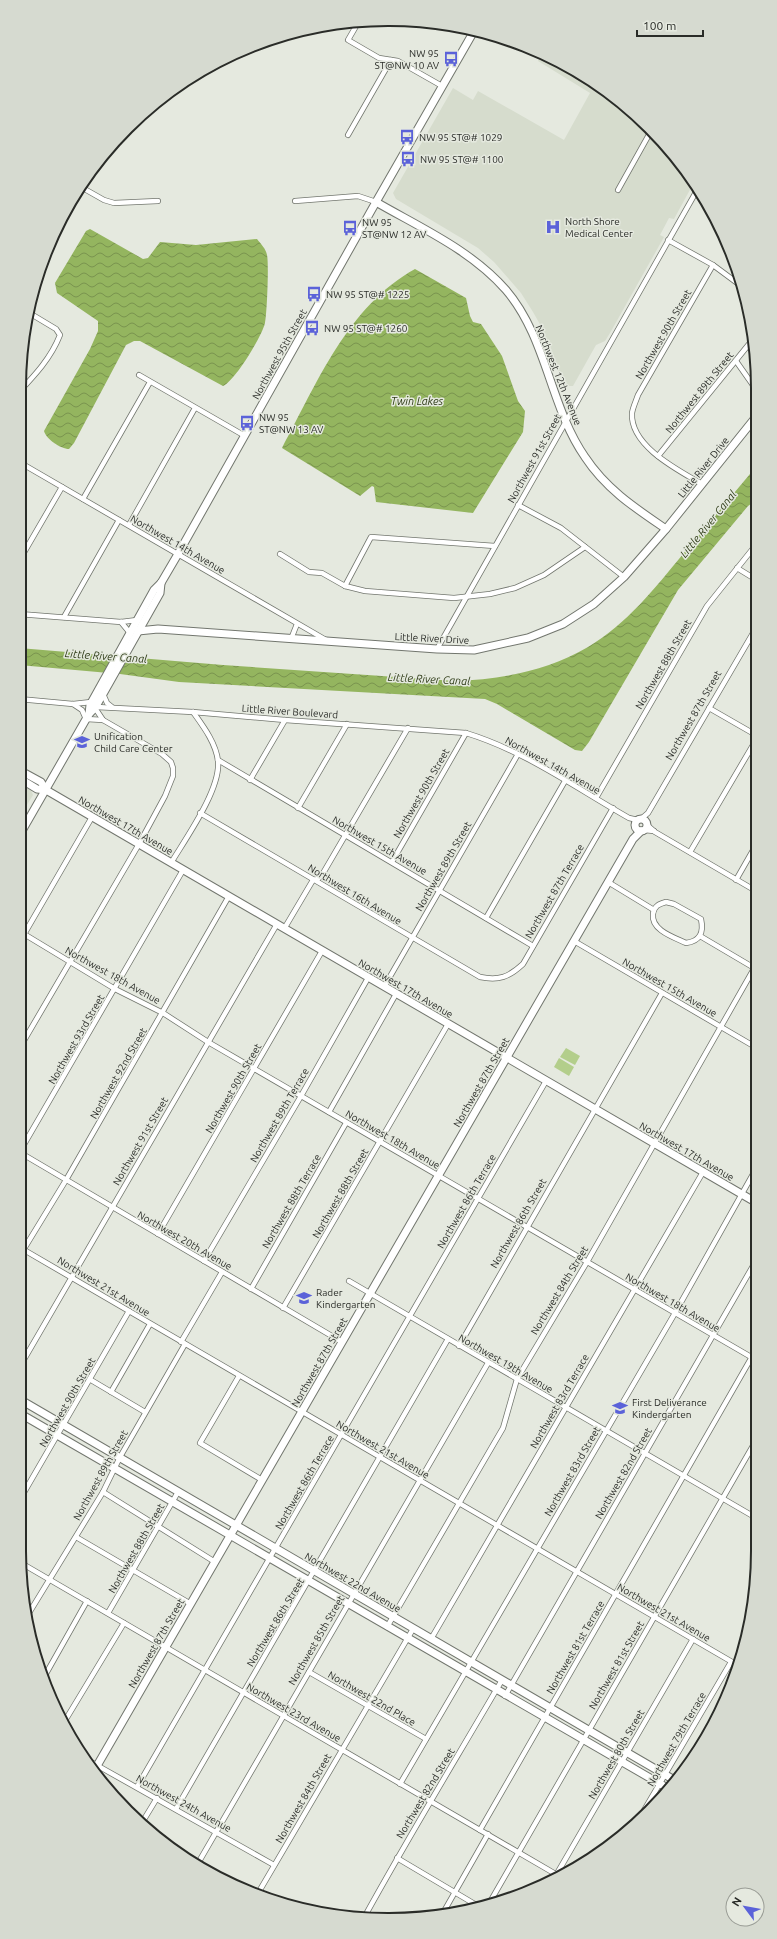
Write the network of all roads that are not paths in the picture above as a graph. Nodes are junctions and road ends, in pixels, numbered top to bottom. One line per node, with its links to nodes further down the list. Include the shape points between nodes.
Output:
1 (355, 28): 3 (street, via 348,40 379,58)
2 (471, 36): 4 (main road, Northwest 95th Street)
3 (391, 60): 4 (street, via 398,60); 5 (street)
4 (442, 86): 12 (main road, Northwest 95th Street)
5 (348, 135)
6 (648, 136): 8 (street)
7 (85, 190): 10 (street, via 114,203)
8 (618, 190)
9 (695, 195): 13 (street, Northwest 91st Street)
10 (158, 201)
11 (295, 201): 12 (street, Northwest 12th Avenue, via 358,196)
12 (376, 202): 24 (main road, Northwest 12th Avenue, via 466,254 506,291 520,310 536,342); 26 (main road, Northwest 95th Street)
13 (668, 240): 14 (street); 24 (street, Northwest 91st Street)
14 (713, 265): 15 (street); 27 (street, Northwest 90th Street, via 638,395 632,413 635,429 643,442)
15 (735, 281)
16 (34, 316): 22 (street, via 56,329 60,335 43,365)
17 (748, 345): 18 (street, Northwest 89th Street)
18 (736, 361): 21 (street); 27 (street, Northwest 89th Street)
19 (139, 375): 20 (street)
20 (150, 382): 23 (street); 31 (street)
21 (751, 382)
22 (26, 384)
23 (195, 408): 26 (street); 34 (street)
24 (566, 420): 32 (street, Northwest 91st Street); 35 (main road, Northwest 12th Avenue, via 584,456 600,478 620,497)
25 (751, 423): 29 (main road, Little River Drive)
26 (245, 436): 40 (main road, Northwest 95th Street)
27 (658, 456): 29 (street)
28 (26, 466): 30 (street, Northwest 14th Avenue)
29 (702, 484): 35 (main road, Little River Drive)
30 (62, 487): 31 (street, Northwest 14th Avenue); 38 (street)
31 (83, 499): 33 (street, Northwest 14th Avenue)
32 (518, 505): 36 (street, Northwest 91st Street); 37 (street, via 561,528)
33 (119, 520): 34 (street, Northwest 14th Avenue); 49 (street)
34 (129, 525): 40 (street, Northwest 14th Avenue)
35 (666, 528): 43 (main road, Little River Drive)
36 (495, 546): 46 (street, via 371,537); 47 (street, Northwest 91st Street)
37 (585, 547): 43 (street); 47 (street, via 544,575 515,588)
38 (26, 549)
39 (751, 551): 42 (street, Northwest 88th Street)
40 (178, 554): 45 (main road, Northwest 95th Street); 53 (street, Northwest 14th Avenue)
41 (280, 554): 46 (street, via 309,572 322,573)
42 (737, 568): 44 (street); 85 (street, Northwest 88th Street, via 707,606)
43 (624, 577): 60 (main road, Little River Drive, via 594,604 563,624 528,638 474,650)
44 (751, 577)
45 (161, 583): 50 (main road, Northwest 95th Street, via 160,593); 51 (main road, Northwest 95th Street, via 154,590)
46 (345, 586): 47 (street, via 365,591 454,598)
47 (466, 596): 60 (street, Northwest 91st Street)
48 (26, 614): 49 (street)
49 (64, 617): 52 (street)
50 (146, 618): 54 (main road); 55 (main road, Northwest 95th Street)
51 (137, 620): 52 (street); 56 (main road, Northwest 95th Street)
52 (121, 622): 56 (street)
53 (297, 624): 58 (street); 59 (street, Northwest 14th Avenue)
54 (158, 629): 55 (main road, Little River Drive); 58 (main road, Little River Drive)
55 (138, 631): 61 (main road, Northwest 95th Street)
56 (130, 633): 61 (main road, Northwest 95th Street)
57 (751, 637): 68 (street, Northwest 87th Street)
58 (291, 639): 59 (main road, Little River Drive)
59 (327, 641): 60 (main road, Little River Drive)
60 (437, 649)
61 (122, 654): 62 (main road, Northwest 95th Street)
62 (110, 675): 63 (main road, Northwest 95th Street); 66 (main road, Northwest 95th Street)
63 (103, 694): 66 (main road, Northwest 95th Street); 67 (street)
64 (26, 700): 65 (street, Little River Boulevard)
65 (73, 704): 66 (street, Little River Boulevard); 70 (street)
66 (94, 706): 67 (street, Little River Boulevard); 70 (main road, Northwest 95th Street); 71 (street)
67 (112, 707): 69 (street, Little River Boulevard)
68 (709, 708): 75 (street); 91 (street, Northwest 87th Street)
69 (193, 712): 72 (street, Little River Boulevard); 79 (street, via 210,736)
70 (87, 717): 71 (street); 84 (main road, Northwest 95th Street)
71 (103, 720): 93 (street, via 162,754 171,762 173,768 171,783)
72 (285, 720): 73 (street, Little River Boulevard); 81 (street)
73 (347, 724): 74 (street, Little River Boulevard); 86 (street)
74 (408, 728): 76 (street, Little River Boulevard); 92 (street)
75 (751, 732)
76 (466, 733): 78 (street, Northwest 14th Avenue, via 487,739); 96 (street, Northwest 90th Street)
77 (751, 748): 94 (street)
78 (518, 754): 82 (street, Northwest 14th Avenue); 103 (street, Northwest 89th Street)
79 (218, 760): 81 (street, Northwest 15th Avenue); 88 (street, via 218,777)
80 (26, 774): 84 (main road, Northwest 17th Avenue, via 41,782)
81 (250, 780): 86 (street, Northwest 15th Avenue)
82 (565, 781): 85 (street, Northwest 14th Avenue); 106 (street)
83 (26, 782): 84 (main road, Northwest 17th Avenue, via 37,789)
84 (46, 790): 89 (main road, Northwest 17th Avenue); 90 (main road, Northwest 95th Street)
85 (596, 798): 87 (street, Northwest 14th Avenue)
86 (298, 808): 92 (street, Northwest 15th Avenue)
87 (613, 808): 91 (street, Northwest 14th Avenue); 114 (street, Northwest 87th Terrace)
88 (200, 813): 97 (street); 99 (street, Northwest 16th Avenue)
89 (92, 817): 93 (main road, Northwest 17th Avenue); 109 (street)
90 (26, 824)
91 (641, 825): 94 (street, Northwest 14th Avenue); 101 (main road, Northwest 87th Street)
92 (345, 835): 96 (street, Northwest 15th Avenue); 99 (street, via 322,875)
93 (139, 844): 97 (main road, Northwest 17th Avenue); 116 (street)
94 (690, 852): 100 (street, Northwest 14th Avenue)
95 (751, 854): 100 (street)
96 (392, 862): 103 (street, Northwest 15th Avenue)
97 (171, 863): 98 (main road, Northwest 17th Avenue)
98 (183, 870): 104 (main road, Northwest 17th Avenue); 122 (street, Northwest 93rd Street)
99 (313, 880): 108 (street); 112 (street, Northwest 16th Avenue)
100 (736, 880): 102 (street, Northwest 14th Avenue)
101 (608, 882): 105 (street); 113 (main road, Northwest 87th Street)
102 (751, 888)
103 (439, 890): 106 (street, Northwest 15th Avenue); 112 (street, Northwest 89th Street)
104 (229, 896): 107 (main road, Northwest 17th Avenue); 125 (street, Northwest 92nd Street)
105 (654, 910): 111 (street, via 653,920 656,926 686,943 694,942); 111 (street, via 666,902 674,904 700,920 703,928)
106 (486, 918): 114 (street, Northwest 15th Avenue)
107 (277, 924): 108 (main road, Northwest 17th Avenue); 129 (street, Northwest 91st Street)
108 (284, 929): 115 (main road, Northwest 17th Avenue)
109 (26, 931)
110 (26, 935): 116 (street, Northwest 18th Avenue)
111 (700, 936): 117 (street)
112 (412, 938): 120 (street, Northwest 16th Avenue, via 480,977 492,980); 121 (street, Northwest 89th Street)
113 (574, 941): 123 (street, Northwest 15th Avenue); 131 (main road, Northwest 87th Street)
114 (533, 946): 120 (street, Northwest 87th Terrace, via 523,964)
115 (322, 951): 119 (main road, Northwest 17th Avenue); 132 (street, Northwest 90th Street)
116 (70, 962): 122 (street, Northwest 18th Avenue); 128 (street)
117 (751, 964)
118 (751, 976): 127 (street, Northwest 84th Street)
119 (368, 978): 121 (main road, Northwest 17th Avenue); 134 (street, Northwest 89th Terrace)
120 (505, 978)
121 (384, 987): 124 (main road, Northwest 17th Avenue)
122 (115, 989): 125 (street, Northwest 18th Avenue); 138 (street, Northwest 93rd Street)
123 (662, 993): 127 (street, Northwest 15th Avenue); 135 (street)
124 (396, 994): 126 (main road, Northwest 17th Avenue); 136 (street)
125 (163, 1013): 129 (street, Northwest 18th Avenue); 145 (street, Northwest 92nd Street)
126 (448, 1024): 131 (main road, Northwest 17th Avenue); 139 (street, Northwest 88th Street)
127 (721, 1027): 130 (street, Northwest 15th Avenue); 140 (street, Northwest 84th Street)
128 (26, 1037)
129 (208, 1042): 132 (street, Northwest 18th Avenue); 149 (street, Northwest 91st Street)
130 (751, 1044)
131 (506, 1058): 133 (main road, Northwest 17th Avenue); 143 (main road, Northwest 87th Street)
132 (255, 1069): 134 (street, Northwest 18th Avenue); 151 (street, Northwest 90th Street)
133 (546, 1081): 135 (main road, Northwest 17th Avenue); 147 (street, Northwest 86th Terrace)
134 (301, 1096): 136 (street, Northwest 18th Avenue); 154 (street, Northwest 89th Terrace)
135 (595, 1109): 140 (main road, Northwest 17th Avenue); 150 (street, Northwest 86th Street)
136 (330, 1112): 137 (street, Northwest 18th Avenue)
137 (346, 1123): 139 (street, Northwest 18th Avenue); 160 (street, Northwest 88th Terrace)
138 (26, 1141)
139 (380, 1142): 143 (street, Northwest 18th Avenue); 163 (street, Northwest 88th Street)
140 (654, 1143): 142 (main road, Northwest 17th Avenue); 155 (street, Northwest 84th Street)
141 (26, 1157): 145 (street, Northwest 20th Avenue)
142 (703, 1172): 146 (main road, Northwest 17th Avenue); 161 (street, Northwest 83rd Terrace)
143 (439, 1175): 147 (street, Northwest 18th Avenue); 162 (main road, Northwest 87th Street)
144 (751, 1178): 146 (street, Northwest 83rd Street)
145 (66, 1180): 149 (street, Northwest 20th Avenue); 152 (street, Northwest 92nd Street)
146 (742, 1194): 148 (main road, Northwest 17th Avenue); 165 (street, Northwest 83rd Street)
147 (478, 1198): 150 (street, Northwest 18th Avenue); 166 (street, Northwest 86th Terrace)
148 (751, 1199)
149 (112, 1207): 151 (street, Northwest 20th Avenue); 158 (street, Northwest 91st Street)
150 (526, 1227): 155 (street, Northwest 18th Avenue); 172 (street, Northwest 86th Street)
151 (158, 1234): 154 (street, Northwest 20th Avenue)
152 (26, 1241)
153 (26, 1252): 158 (street, Northwest 21st Avenue)
154 (204, 1261): 157 (street, Northwest 20th Avenue)
155 (587, 1262): 161 (street, Northwest 18th Avenue); 178 (street, Northwest 84th Street)
156 (751, 1270): 168 (street, Northwest 82nd Street)
157 (222, 1272): 160 (street, Northwest 20th Avenue); 171 (street, Northwest 89th Street)
158 (72, 1277): 164 (street, Northwest 21st Avenue); 173 (street, Northwest 91st Street)
159 (349, 1281): 162 (street, Northwest 19th Avenue)
160 (250, 1289): 163 (street, Northwest 20th Avenue)
161 (633, 1289): 165 (street, Northwest 18th Avenue); 182 (street, Northwest 83rd Terrace)
162 (370, 1294): 166 (street, Northwest 19th Avenue); 170 (main road, Northwest 87th Street)
163 (283, 1308): 170 (street, Northwest 20th Avenue)
164 (129, 1311): 167 (street, Northwest 21st Avenue); 179 (street, Northwest 90th Street)
165 (675, 1313): 168 (street, Northwest 18th Avenue); 187 (street, Northwest 83rd Street)
166 (409, 1317): 169 (street, Northwest 19th Avenue); 189 (street, Northwest 86th Terrace)
167 (150, 1324): 171 (street, Northwest 21st Avenue); 180 (street)
168 (714, 1336): 174 (street, Northwest 18th Avenue); 191 (street, Northwest 82nd Street)
169 (448, 1339): 172 (street, Northwest 19th Avenue); 193 (street, Northwest 86th Street)
170 (342, 1342): 184 (main road, Northwest 87th Street)
171 (183, 1343): 177 (street, Northwest 21st Avenue); 183 (street, Northwest 89th Street)
172 (458, 1346): 176 (street, Northwest 19th Avenue)
173 (26, 1356)
174 (751, 1357)
175 (751, 1360): 195 (street, Northwest 81st Terrace)
176 (488, 1363): 178 (street, Northwest 19th Avenue); 197 (street, Northwest 85th Street)
177 (239, 1376): 184 (street, Northwest 21st Avenue); 196 (street, via 200,1443)
178 (517, 1379): 182 (street, Northwest 19th Avenue); 203 (street, Northwest 84th Street, via 503,1428)
179 (91, 1380): 180 (street); 186 (street, Northwest 90th Street)
180 (110, 1392): 183 (street)
181 (26, 1403): 186 (main road, Northwest 22nd Avenue)
182 (565, 1408): 187 (street, Northwest 19th Avenue); 207 (street, Northwest 83rd Terrace)
183 (145, 1412): 192 (street, Northwest 89th Street)
184 (302, 1412): 189 (street, Northwest 21st Avenue); 196 (main road, Northwest 87th Street)
185 (26, 1417): 188 (main road)
186 (64, 1425): 188 (street, Northwest 90th Street); 192 (main road, Northwest 22nd Avenue)
187 (606, 1431): 191 (street, Northwest 19th Avenue); 210 (street, Northwest 83rd Street)
188 (57, 1435): 194 (main road); 198 (street, Northwest 90th Street)
189 (342, 1435): 193 (street, Northwest 21st Avenue); 211 (street, Northwest 86th Terrace)
190 (751, 1448): 201 (street, Northwest 81st Street)
191 (644, 1454): 195 (street, Northwest 19th Avenue); 217 (street, Northwest 82nd Street)
192 (120, 1457): 194 (street, Northwest 89th Street); 200 (main road, Northwest 22nd Avenue)
193 (381, 1458): 197 (street, Northwest 21st Avenue); 216 (street, Northwest 86th Street)
194 (115, 1469): 199 (street, Northwest 89th Street); 202 (main road)
195 (683, 1476): 201 (street, Northwest 19th Avenue); 221 (street, Northwest 81st Terrace)
196 (262, 1480): 205 (main road, Northwest 87th Street)
197 (419, 1480): 203 (street, Northwest 21st Avenue); 220 (street, Northwest 85th Street)
198 (26, 1489)
199 (103, 1492): 206 (street); 209 (street, Northwest 89th Street)
200 (178, 1492): 202 (street, Northwest 88th Street); 205 (main road, Northwest 22nd Avenue)
201 (722, 1498): 204 (street, Northwest 19th Avenue); 228 (street, Northwest 81st Street)
202 (172, 1502): 206 (street, Northwest 88th Street); 208 (main road)
203 (459, 1504): 207 (street, Northwest 21st Avenue); 227 (street, Northwest 84th Street)
204 (751, 1515)
205 (236, 1525): 208 (main road, Northwest 87th Street); 211 (main road, Northwest 22nd Avenue)
206 (158, 1526): 213 (street); 215 (street, Northwest 88th Street)
207 (498, 1526): 210 (street, Northwest 21st Avenue); 233 (street, Northwest 83rd Terrace)
208 (230, 1535): 212 (main road); 213 (main road, Northwest 87th Street)
209 (76, 1537): 215 (street); 218 (street, Northwest 89th Street)
210 (537, 1548): 217 (street, Northwest 21st Avenue); 236 (street, Northwest 83rd Street)
211 (276, 1549): 212 (street, Northwest 86th Terrace); 216 (main road, Northwest 22nd Avenue)
212 (270, 1559): 219 (main road); 238 (street, Northwest 86th Terrace)
213 (215, 1562): 223 (main road, Northwest 87th Street)
214 (27, 1566): 218 (street, Northwest 23rd Avenue)
215 (133, 1570): 223 (street); 226 (street, Northwest 88th Street)
216 (315, 1571): 219 (street, Northwest 86th Street); 220 (main road, Northwest 22nd Avenue)
217 (577, 1571): 221 (street, Northwest 21st Avenue); 243 (street, Northwest 82nd Street)
218 (49, 1579): 222 (street, Northwest 23rd Avenue); 225 (street, Northwest 89th Street)
219 (309, 1581): 224 (main road); 245 (street, Northwest 86th Street)
220 (354, 1594): 224 (street, Northwest 85th Street); 227 (main road, Northwest 22nd Avenue)
221 (615, 1594): 228 (street, Northwest 21st Avenue); 248 (street, Northwest 81st Terrace)
222 (87, 1601): 226 (street, Northwest 23rd Avenue); 239 (street)
223 (191, 1604): 235 (main road, Northwest 87th Street)
224 (348, 1604): 230 (main road); 240 (street, Northwest 85th Street)
225 (31, 1610)
226 (108, 1614): 229 (street, Northwest 23rd Avenue)
227 (393, 1617): 230 (street, Northwest 84th Street); 231 (main road, Northwest 22nd Avenue)
228 (653, 1617): 234 (street, Northwest 21st Avenue); 252 (street, Northwest 81st Street)
229 (124, 1623): 235 (street, Northwest 23rd Avenue); 250 (street)
230 (387, 1627): 232 (main road)
231 (413, 1628): 232 (street, Northwest 84th Street); 233 (main road, Northwest 22nd Avenue)
232 (407, 1639): 241 (main road); 247 (street, Northwest 84th Street)
233 (431, 1639): 236 (main road, Northwest 22nd Avenue)
234 (693, 1639): 237 (street, Northwest 21st Avenue); 256 (street, Northwest 80th Street)
235 (165, 1647): 238 (street, Northwest 23rd Avenue); 258 (main road, Northwest 87th Street)
236 (471, 1662): 241 (street, Northwest 83rd Street); 242 (main road, Northwest 22nd Avenue)
237 (731, 1662): 260 (street, Northwest 79th Terrace)
238 (205, 1671): 245 (street, Northwest 23rd Avenue); 264 (street, Northwest 86th Terrace)
239 (47, 1672)
240 (309, 1672): 247 (street, Northwest 22nd Place); 249 (street, Northwest 85th Street)
241 (465, 1672): 244 (main road); 253 (street, Northwest 83rd Street)
242 (502, 1680): 243 (main road, Northwest 22nd Avenue); 244 (street, Northwest 82nd Street)
243 (511, 1685): 246 (street, Northwest 82nd Street); 248 (main road, Northwest 22nd Avenue)
244 (496, 1690): 246 (main road); 267 (street, Northwest 82nd Street)
245 (243, 1693): 249 (street, Northwest 23rd Avenue); 269 (street, Northwest 86th Street)
246 (505, 1696): 251 (main road)
247 (368, 1706): 253 (street, Northwest 22nd Place); 255 (street, Northwest 84th Street)
248 (550, 1708): 251 (street, Northwest 81st Terrace); 252 (main road, Northwest 22nd Avenue)
249 (284, 1716): 255 (street, Northwest 23rd Avenue); 272 (street, Northwest 85th Street)
250 (67, 1718)
251 (544, 1718): 254 (main road); 271 (street, Northwest 81st Terrace)
252 (589, 1731): 254 (street, Northwest 81st Street); 256 (main road, Northwest 22nd Avenue)
253 (426, 1739): 262 (street, Northwest 83rd Street)
254 (583, 1741): 257 (main road); 274 (street, Northwest 81st Street)
255 (342, 1750): 262 (street, Northwest 23rd Avenue); 277 (street, Northwest 84th Street)
256 (627, 1753): 257 (street, Northwest 80th Street); 260 (main road, Northwest 22nd Avenue)
257 (622, 1763): 263 (main road); 278 (street, Northwest 80th Street)
258 (97, 1766)
259 (100, 1770): 264 (street, Northwest 24th Avenue)
260 (665, 1775): 261 (main road, Northwest 22nd Avenue); 263 (street, Northwest 79th Terrace)
261 (670, 1778)
262 (400, 1784): 267 (street, Northwest 23rd Avenue)
263 (659, 1784): 265 (main road); 268 (street, Northwest 79th Terrace)
264 (137, 1787): 266 (street, Northwest 24th Avenue)
265 (663, 1787)
266 (157, 1798): 269 (street, Northwest 24th Avenue); 270 (street)
267 (430, 1801): 271 (street, Northwest 23rd Avenue); 275 (street, Northwest 82nd Street)
268 (647, 1805)
269 (176, 1809): 272 (street, Northwest 24th Avenue)
270 (145, 1819)
271 (480, 1830): 273 (street, Northwest 23rd Avenue)
272 (216, 1832): 276 (street, Northwest 85th Street); 277 (street, Northwest 24th Avenue)
273 (488, 1834): 274 (street, Northwest 23rd Avenue); 281 (street)
274 (519, 1853): 279 (street, Northwest 23rd Avenue); 282 (street, Northwest 81st Street)
275 (397, 1858): 281 (street); 285 (street, Northwest 82nd Street)
276 (200, 1860)
277 (274, 1865): 280 (street, Northwest 84th Street)
278 (561, 1869)
279 (553, 1874)
280 (260, 1889)
281 (455, 1893): 283 (street); 284 (street)
282 (492, 1898)
283 (473, 1903)
284 (446, 1908)
285 (366, 1912)

